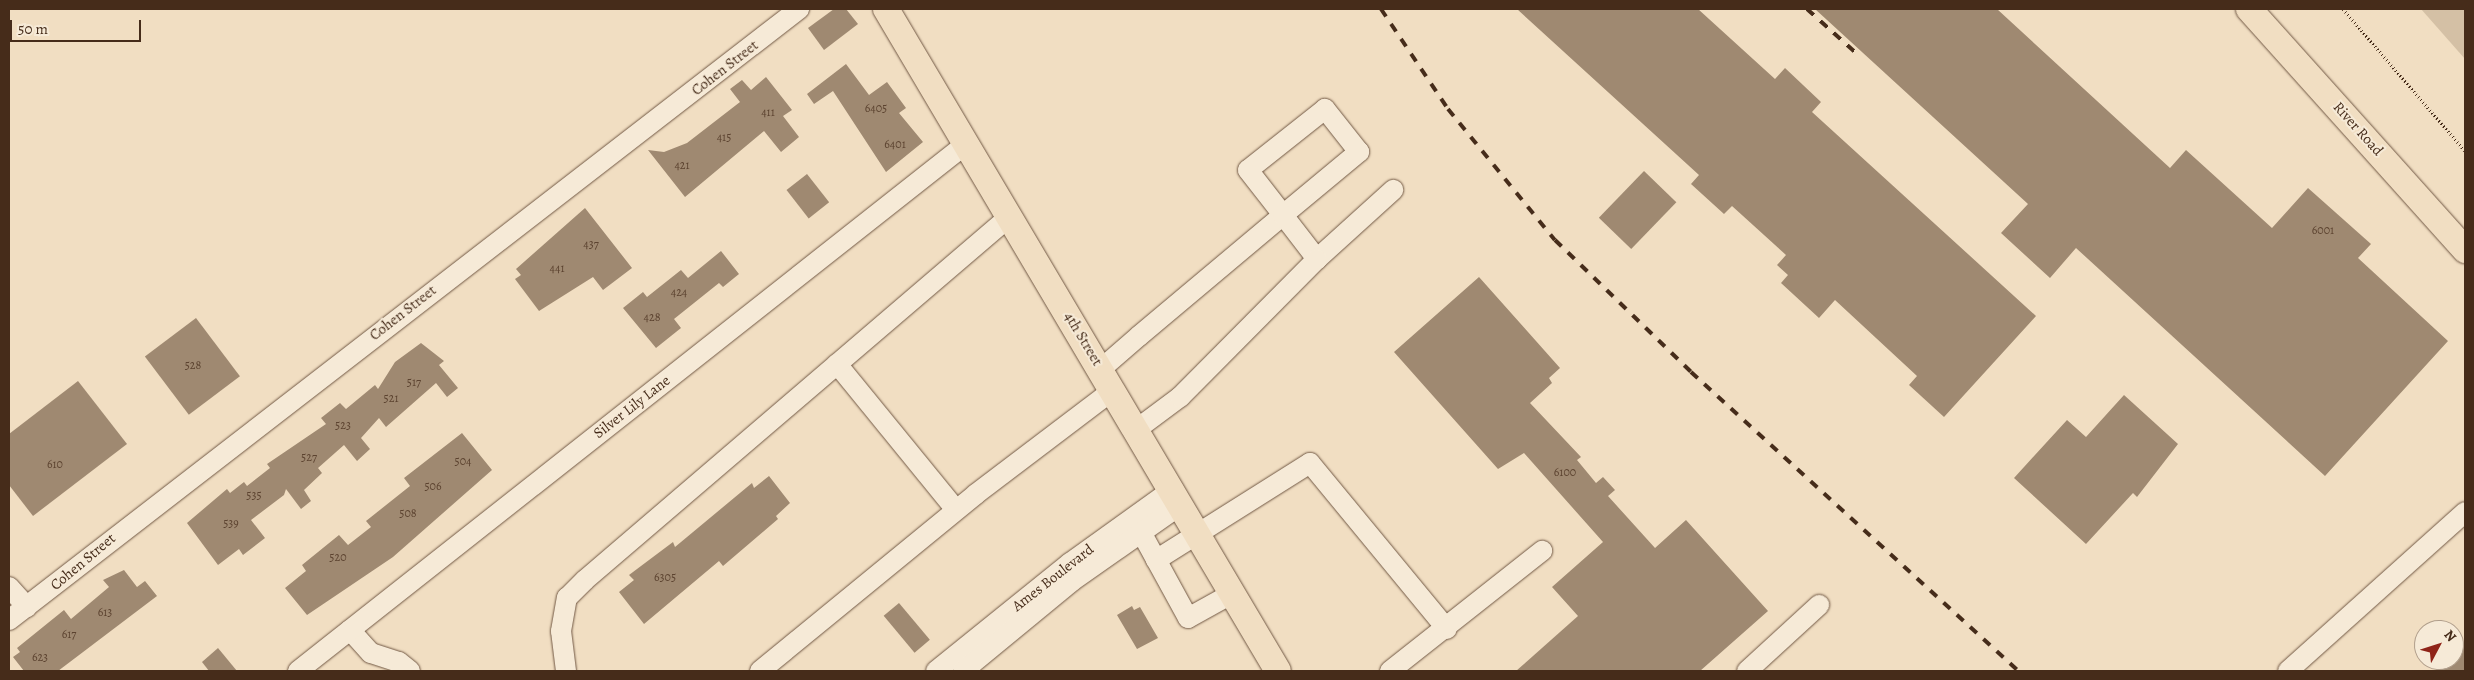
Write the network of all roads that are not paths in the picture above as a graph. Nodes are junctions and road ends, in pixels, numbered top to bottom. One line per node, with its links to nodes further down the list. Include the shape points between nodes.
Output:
1 (800, 9): 23 (street, Cohen Street)
2 (886, 9): 4 (main road, 4th Street)
3 (2249, 9): 8 (main road, River Road)
4 (966, 144): 7 (main road, 4th Street); 26 (street, Silver Lily Lane)
5 (1392, 190): 9 (street)
6 (1283, 215): 6 (street, via 1359,152 1325,109 1248,170); 9 (street); 11 (street)
7 (1009, 216): 10 (street); 11 (main road, 4th Street)
8 (2465, 250)
9 (1317, 258): 12 (street, via 1180,398)
10 (837, 364): 14 (street); 29 (street, via 567,598 560,631)
11 (1107, 380): 12 (main road, 4th Street); 14 (street)
12 (1137, 429): 13 (main road, 4th Street)
13 (1177, 496): 16 (street, Ames Boulevard); 17 (main road, 4th Street); 31 (street, Ames Boulevard, via 1070,563)
14 (956, 510): 30 (street)
15 (2465, 512): 36 (street)
16 (1141, 532): 19 (street); 32 (street, Ames Boulevard, via 1072,581)
17 (1199, 532): 19 (street); 21 (main road, 4th Street); 25 (street, via 1310,463)
18 (1542, 551): 25 (street)
19 (1156, 560): 21 (street, via 1188,618)
20 (9, 587): 23 (street)
21 (1233, 593): 33 (main road, 4th Street)
22 (1820, 605): 35 (street)
23 (27, 607): 24 (street, Cohen Street)
24 (9, 620)
25 (1447, 629): 34 (street)
26 (350, 630): 27 (street, Silver Lily Lane); 28 (street, via 372,653 400,662)
27 (298, 671)
28 (410, 671)
29 (566, 671)
30 (760, 671)
31 (936, 671)
32 (963, 671)
33 (1278, 671)
34 (1390, 671)
35 (1747, 671)
36 (2288, 671)

